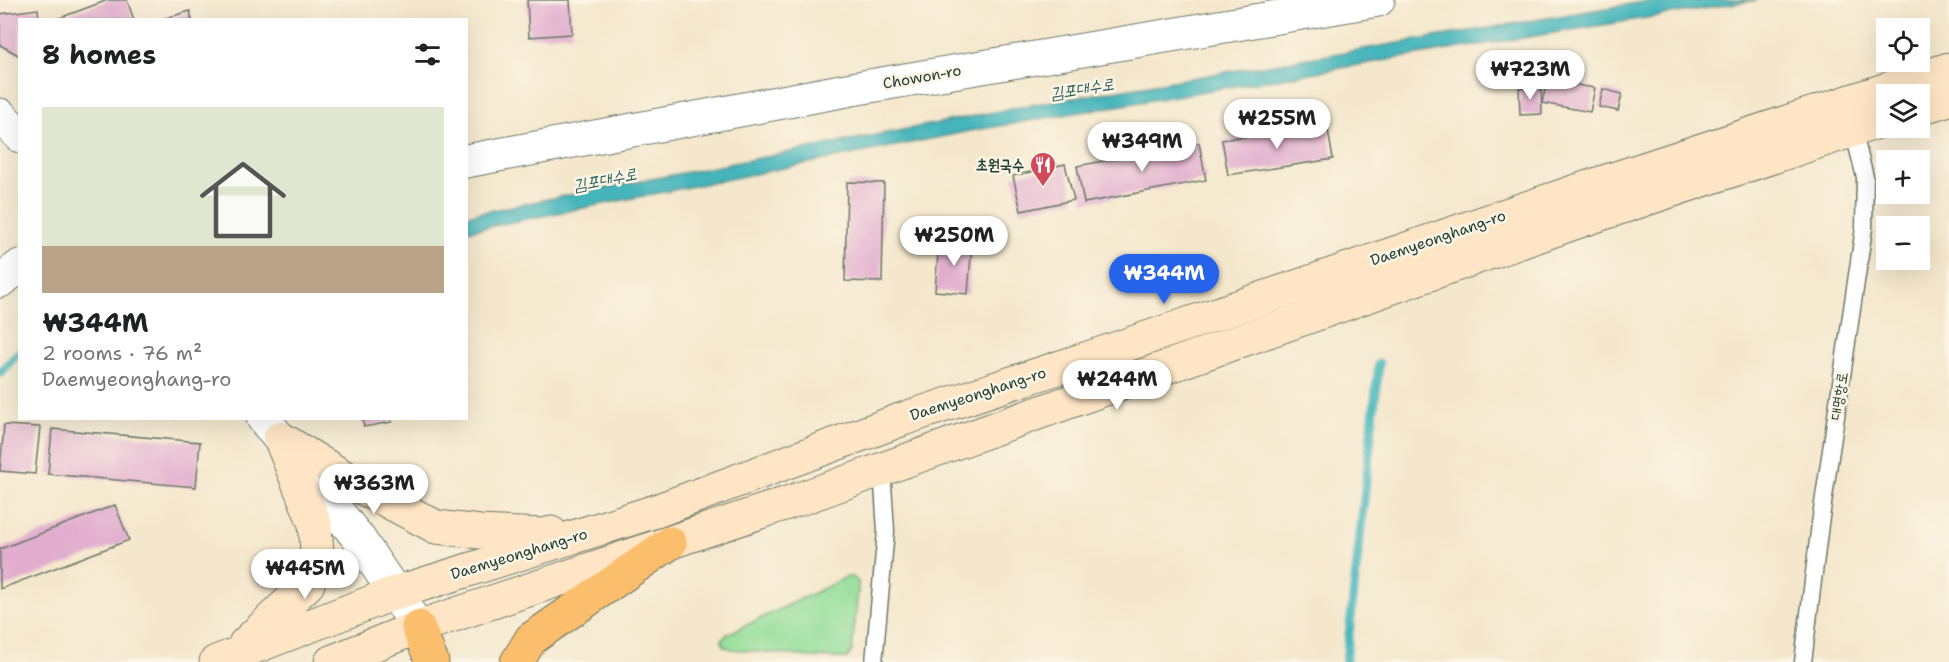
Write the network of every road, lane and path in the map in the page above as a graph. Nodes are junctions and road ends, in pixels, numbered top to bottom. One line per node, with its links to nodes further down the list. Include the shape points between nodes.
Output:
1 (1365, 1): 9 (street, Chowon-ro, via 852,89)
2 (1949, 69): 14 (main road, Daemyeonghang-ro, via 903,419)
3 (1949, 99): 4 (main road)
4 (1930, 105)
5 (0, 115): 8 (street)
6 (1876, 123): 7 (main road, Daemyeonghang-ro)
7 (1853, 130): 13 (main road, Daemyeonghang-ro, via 1574,223); 24 (lane, 대명항로, via 1864,177 1864,228)
8 (18, 134)
9 (468, 161)
10 (18, 267): 11 (street)
11 (0, 280)
12 (272, 428): 14 (main road, via 357,485 436,527 542,535); 16 (street, via 360,538); 18 (main road, via 315,524 317,552 308,584)
13 (882, 469): 15 (main road, Daemyeonghang-ro); 23 (lane, via 886,531)
14 (656, 511): 16 (main road, Daemyeonghang-ro)
15 (670, 543): 17 (main road, Daemyeonghang-ro); 22 (highway, via 531,639)
16 (395, 592): 17 (street); 18 (main road, Daemyeonghang-ro)
17 (418, 627): 19 (main road, Daemyeonghang-ro); 20 (highway); 21 (highway)
18 (224, 659)
19 (331, 662)
20 (424, 662)
21 (432, 662)
22 (517, 662)
23 (874, 662)
24 (1803, 662)

